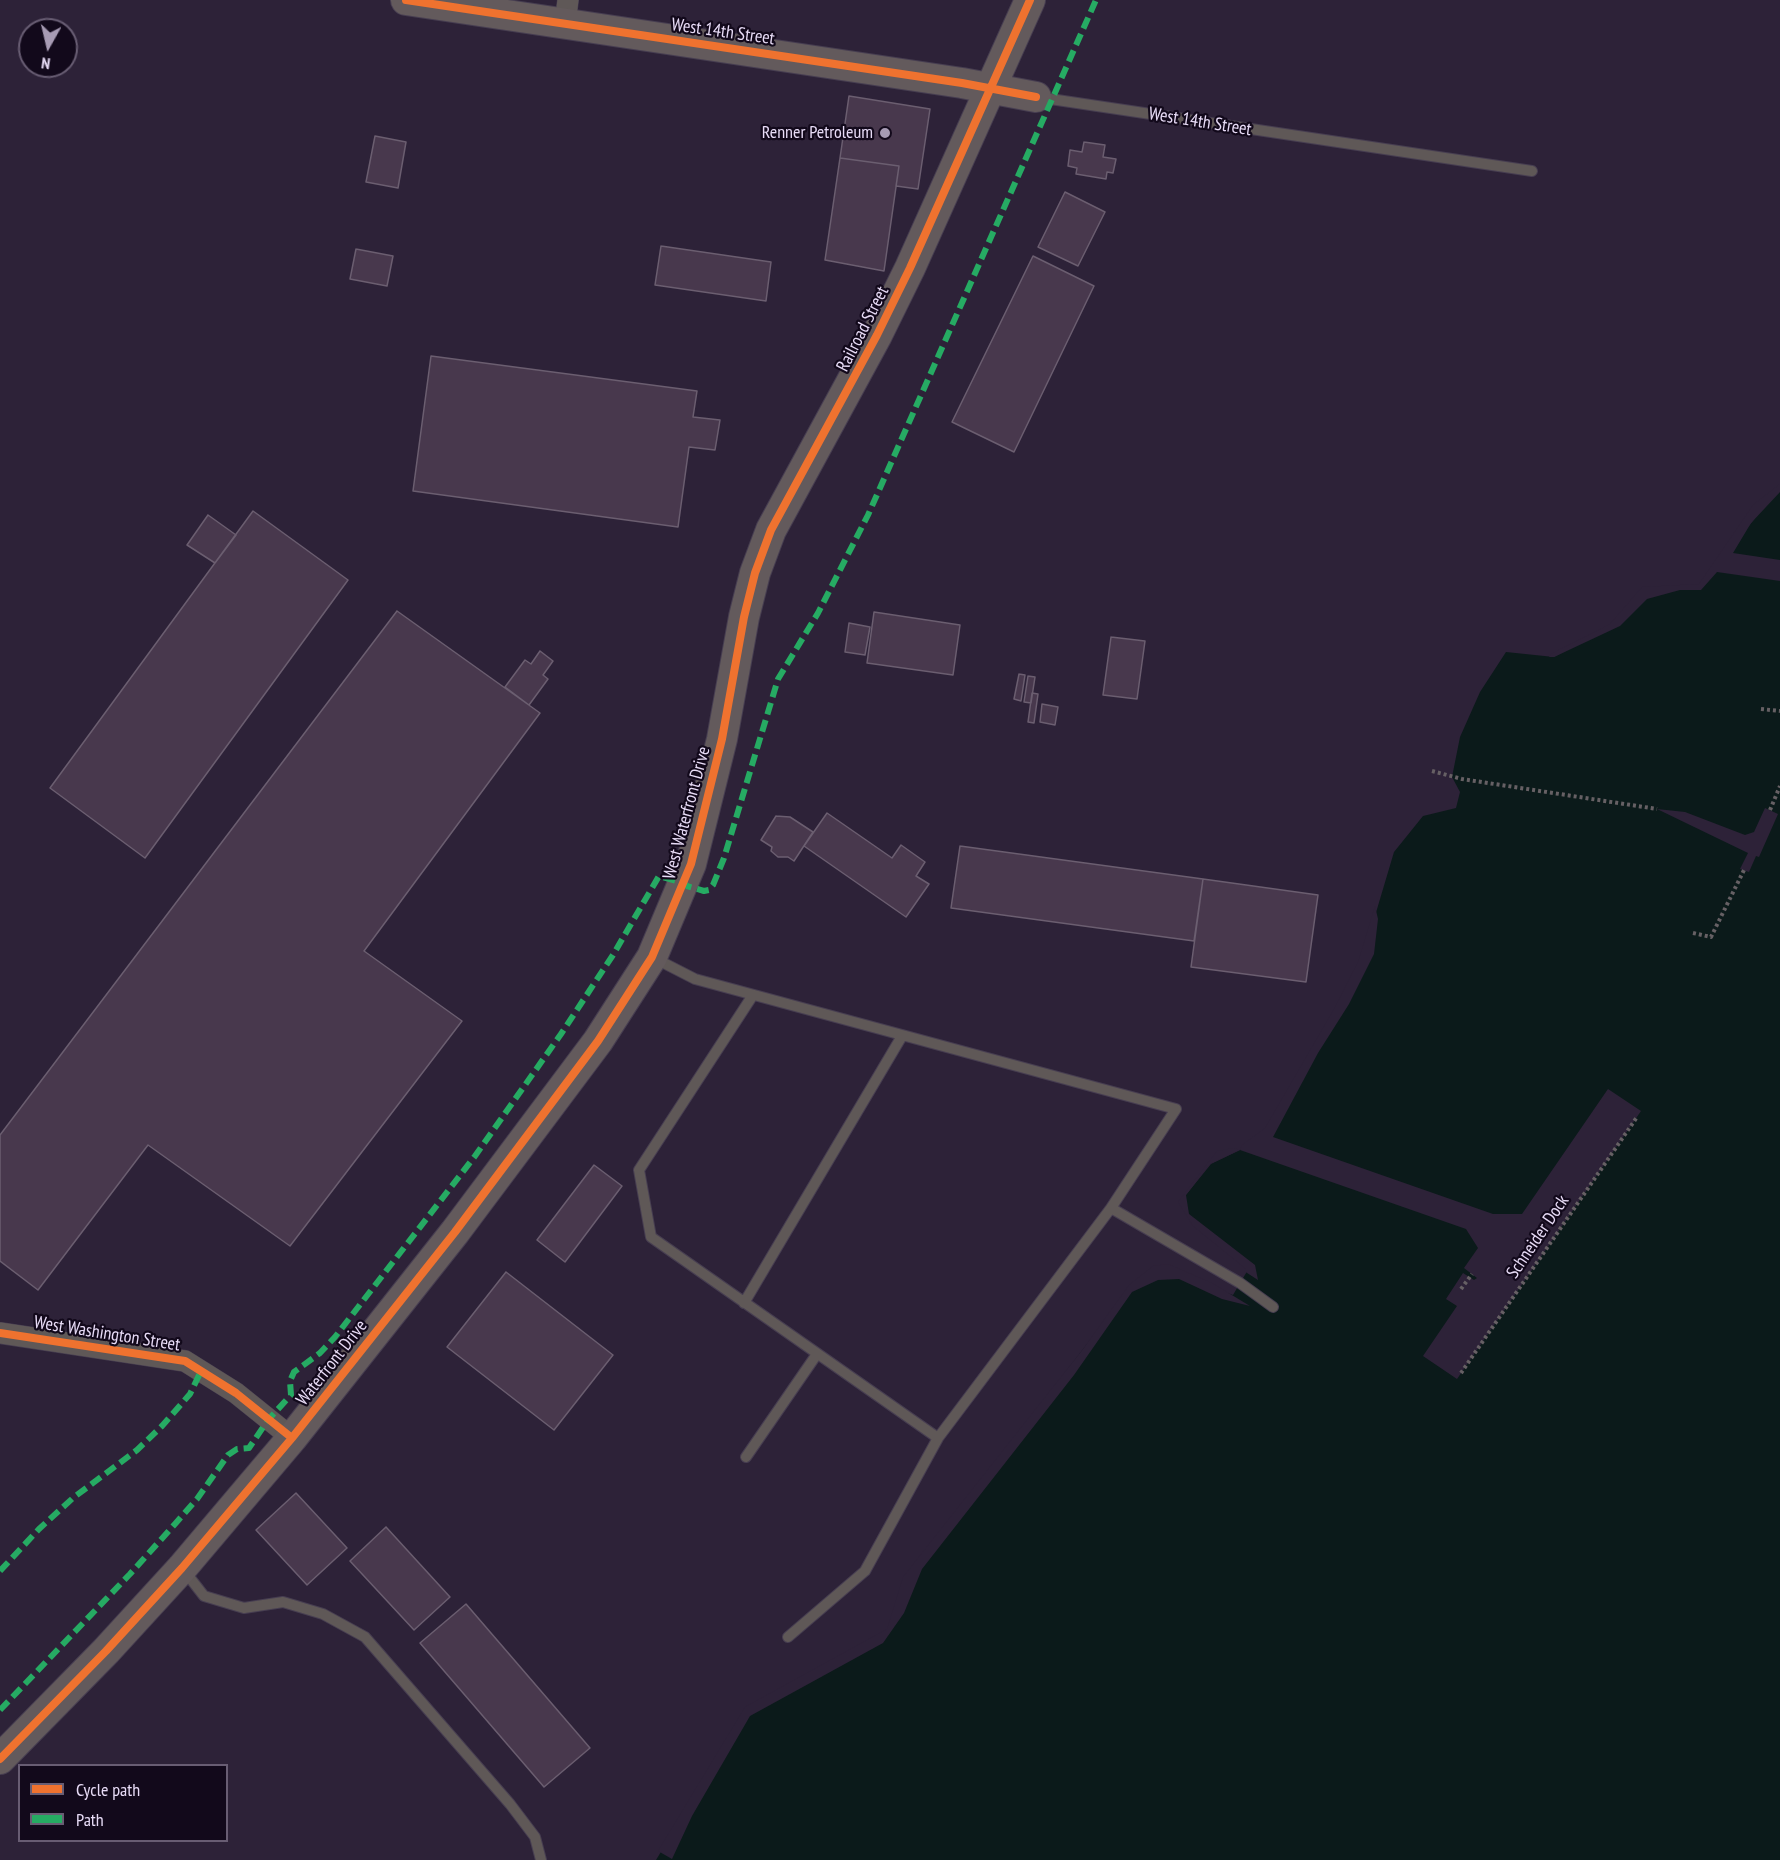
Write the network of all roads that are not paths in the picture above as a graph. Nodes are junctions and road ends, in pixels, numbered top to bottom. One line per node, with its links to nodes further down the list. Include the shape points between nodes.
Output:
1 (406, 0): 3 (street, West 14th Street)
2 (1030, 0): 4 (street, Railroad Street)
3 (567, 12): 4 (street, West 14th Street)
4 (991, 88): 5 (street, West 14th Street); 7 (street, Railroad Street, via 877,335 771,530 755,573)
5 (1036, 97): 6 (lane, West 14th Street)
6 (1533, 171)
7 (733, 672): 8 (street, West Waterfront Drive, via 722,739 691,864)
8 (652, 957): 9 (lane, via 695,980); 16 (street, Waterfront Drive, via 584,1060 455,1232)
9 (753, 995): 10 (lane); 12 (lane, via 639,1170 651,1238)
10 (902, 1036): 11 (lane, via 1176,1109); 12 (lane)
11 (1111, 1208): 13 (lane, via 1240,1283); 17 (lane)
12 (744, 1303): 15 (lane)
13 (1273, 1307)
14 (0, 1333): 16 (street, West Washington Street, via 185,1361 236,1393)
15 (817, 1354): 17 (lane); 18 (lane)
16 (292, 1438): 19 (street, Waterfront Drive)
17 (938, 1438): 20 (lane, via 865,1571)
18 (746, 1457)
19 (182, 1568): 21 (street, Waterfront Drive); 22 (lane, via 204,1596 244,1608 282,1602 323,1614 365,1637 510,1804 535,1837)
20 (788, 1637)
21 (0, 1759)
22 (541, 1860)

